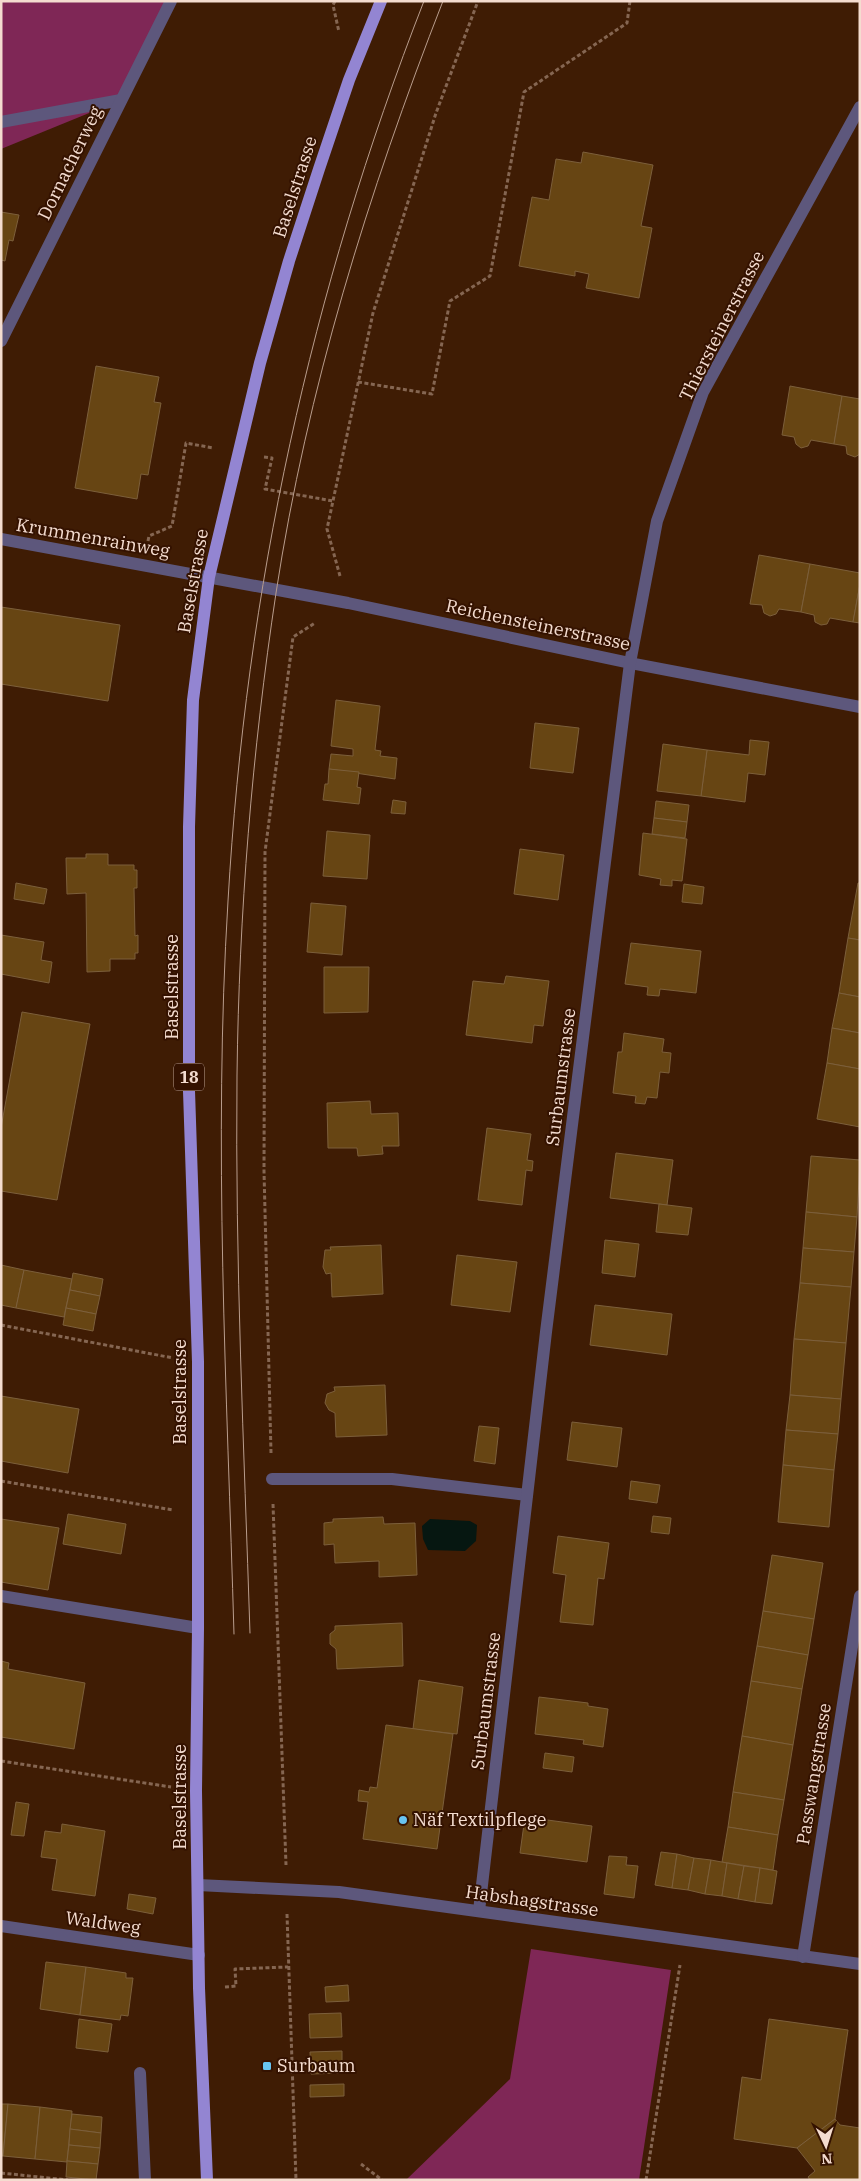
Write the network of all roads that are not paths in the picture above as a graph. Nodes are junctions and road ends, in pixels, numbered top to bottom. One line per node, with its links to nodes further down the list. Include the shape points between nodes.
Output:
1 (171, 1): 3 (street, Dornacherweg)
2 (381, 1): 8 (main road, Baselstrasse / 18, via 349,80 289,261 260,363)
3 (121, 100): 5 (street); 6 (street, Dornacherweg)
4 (860, 107): 9 (street, Thiersteinerstrasse, via 703,392 657,521)
5 (1, 122)
6 (1, 341)
7 (1, 539): 8 (street, Krummenrainweg)
8 (209, 577): 9 (street, Reichensteinerstrasse); 15 (main road, Baselstrasse / 18, via 193,700 189,827 190,1100 198,1362)
9 (630, 662): 10 (street, Reichensteinerstrasse); 12 (street, Surbaumstrasse)
10 (860, 707)
11 (272, 1479): 12 (street, via 392,1479)
12 (527, 1495): 17 (street, Surbaumstrasse)
13 (1, 1596): 15 (street)
14 (860, 1596): 20 (street, Passwangstrasse)
15 (198, 1628): 16 (main road, Baselstrasse / 18)
16 (198, 1886): 17 (street, Habshagstrasse, via 339,1892); 19 (main road, Baselstrasse / 18)
17 (479, 1911): 20 (street, Habshagstrasse)
18 (1, 1926): 19 (street, Waldweg)
19 (199, 1955): 24 (main road, Baselstrasse / 18)
20 (803, 1957): 21 (street, Habshagstrasse)
21 (860, 1964)
22 (140, 2073): 23 (street)
23 (145, 2180)
24 (207, 2180)

